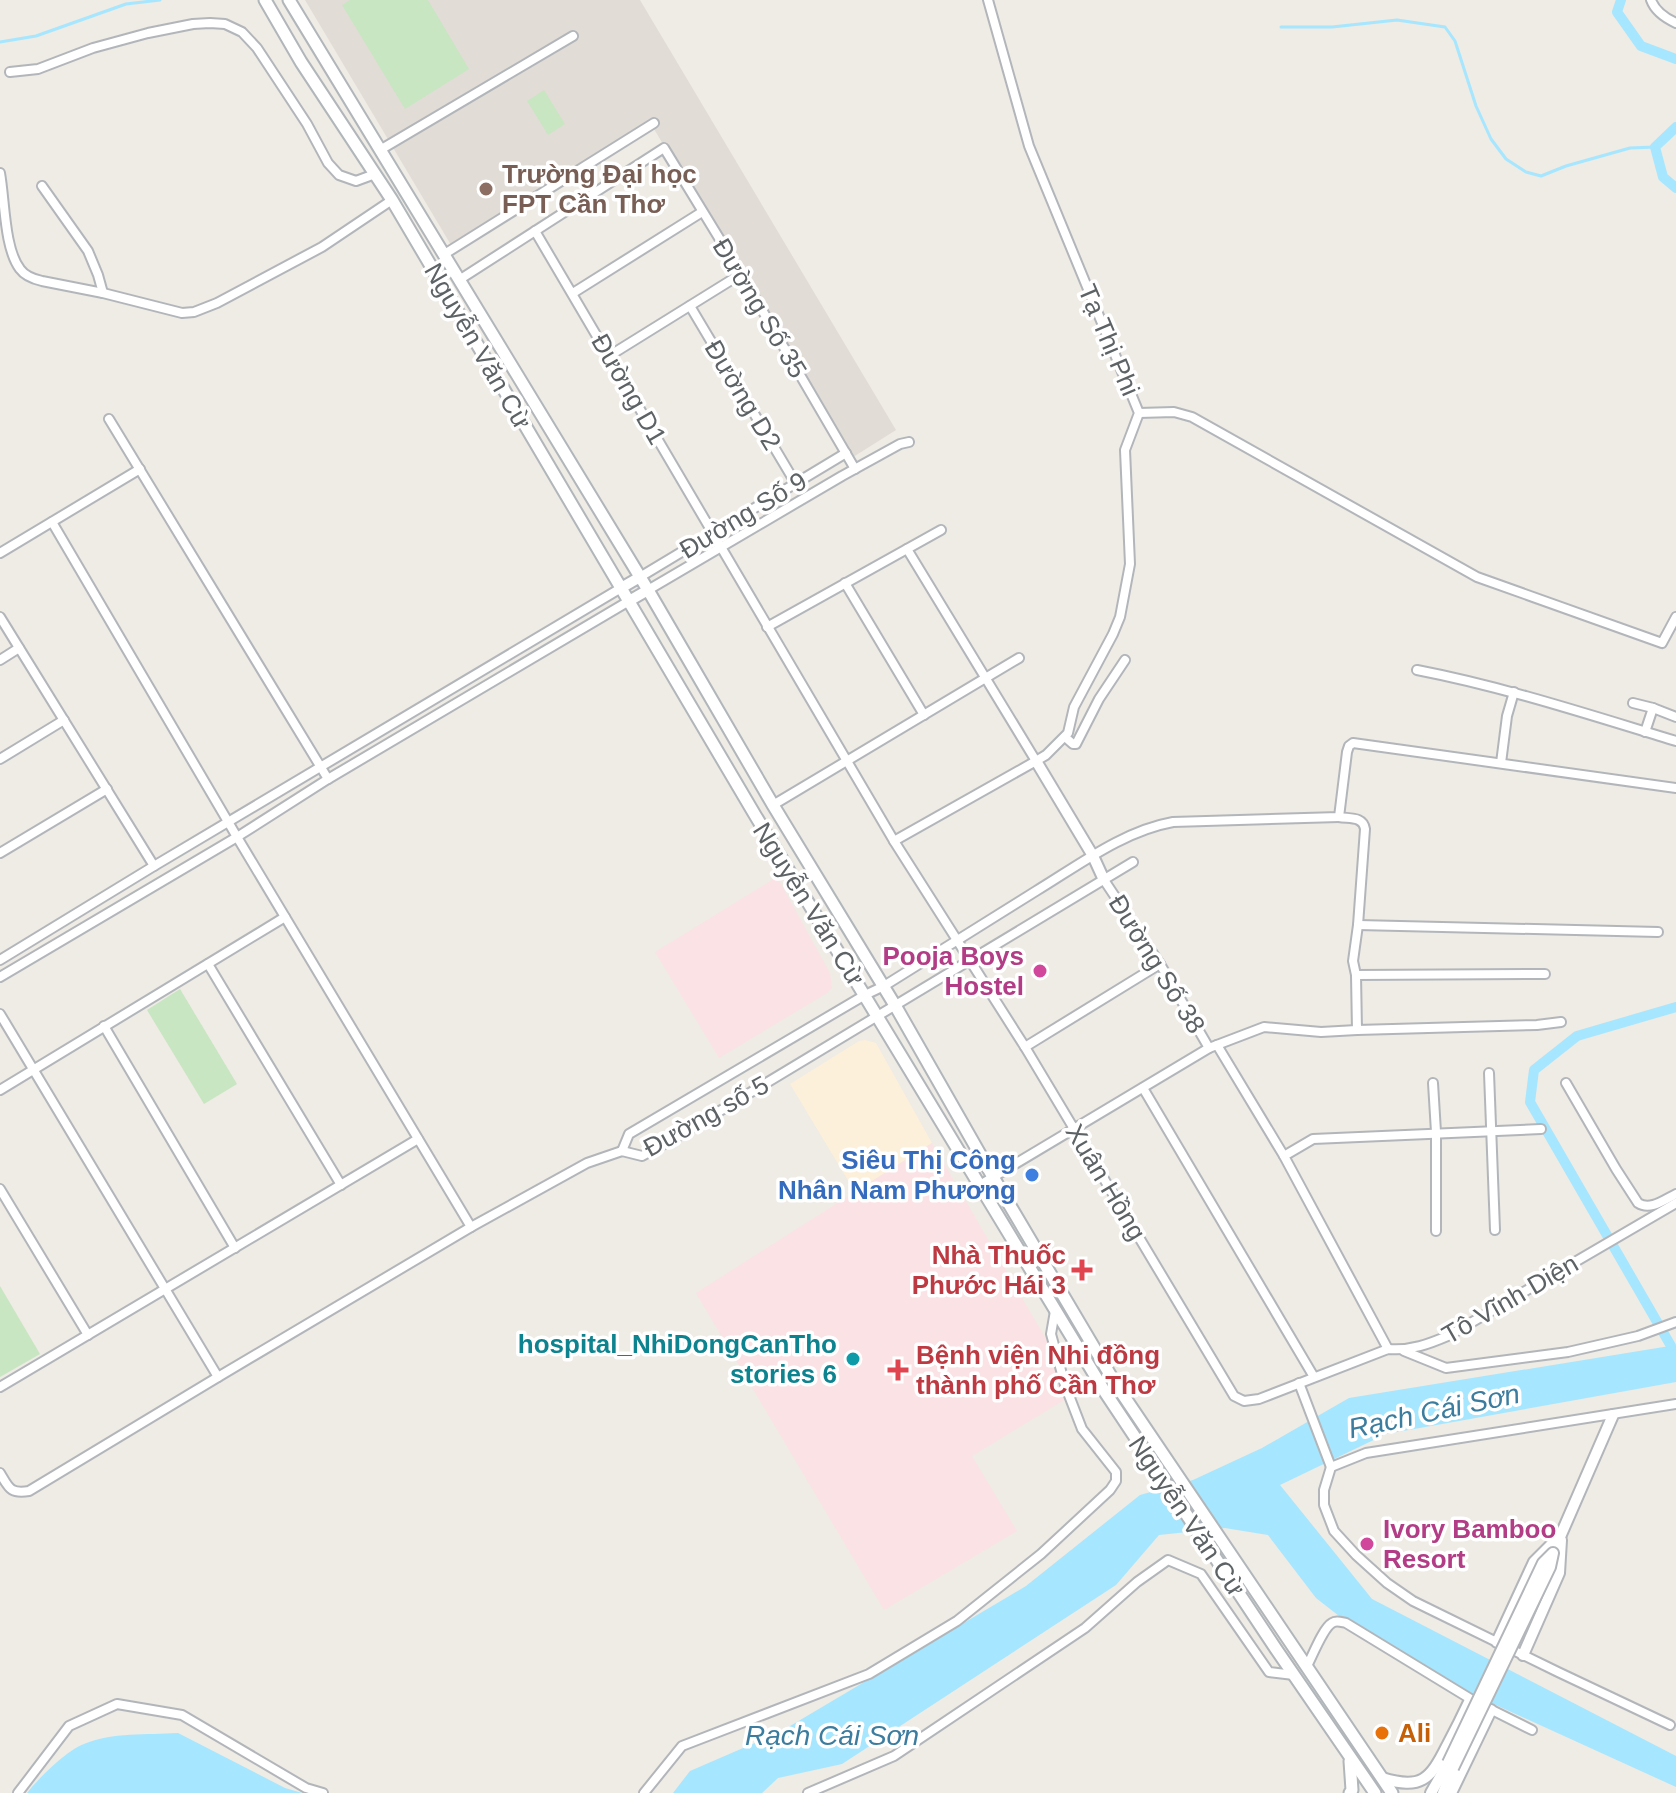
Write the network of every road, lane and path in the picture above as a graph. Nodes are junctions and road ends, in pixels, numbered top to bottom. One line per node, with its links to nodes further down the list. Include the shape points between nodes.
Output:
1 (265, 0): 11 (main road, Nguyễn Văn Cừ)
2 (289, 0): 9 (main road, Nguyễn Văn Cừ)
3 (988, 0): 24 (street, Tạ Thị Phi, via 1029,146)
4 (1651, 0): 5 (street)
5 (1676, 23)
6 (573, 36): 9 (street)
7 (10, 72): 11 (street, via 38,69 148,33 225,24 257,48 339,175 356,181)
8 (654, 123): 16 (street)
9 (380, 150): 16 (main road, Nguyễn Văn Cừ)
10 (0, 173): 20 (street, via 10,247 21,271 32,279)
11 (375, 174): 13 (main road, Nguyễn Văn Cừ)
12 (42, 186): 20 (street, via 88,251)
13 (392, 200): 19 (main road, Nguyễn Văn Cừ); 20 (street, via 322,247 203,310 182,313)
14 (702, 212): 15 (street, Đường Số 35, via 664,148); 17 (street, Đường Số 35); 21 (street)
15 (535, 231): 18 (street); 21 (street, Đường D1)
16 (443, 255): 18 (main road, Nguyễn Văn Cừ)
17 (741, 274): 22 (street); 27 (street, Đường Số 35)
18 (459, 280): 19 (main road); 37 (main road, Nguyễn Văn Cừ)
19 (445, 289): 39 (main road, Nguyễn Văn Cừ)
20 (103, 293)
21 (573, 293): 23 (street, Đường D1)
22 (690, 306): 23 (street); 30 (street, Đường D2)
23 (609, 356): 33 (street, Đường D1)
24 (1139, 413): 43 (street, via 1192,417 1477,577 1662,643); 58 (street, Tạ Thị Phi, via 1125,450 1130,551 1124,600)
25 (109, 419): 28 (street)
26 (909, 442): 29 (street)
27 (846, 453): 29 (street, Đường Số 35); 30 (street, Đường Số 9)
28 (140, 469): 31 (street); 64 (street)
29 (855, 469): 34 (street)
30 (796, 484): 33 (street, Đường Số 9)
31 (52, 522): 36 (street); 71 (street)
32 (941, 530): 35 (street)
33 (712, 534): 34 (street, Đường D1); 37 (street, Đường Số 9)
34 (720, 548): 40 (street); 44 (street, Đường D1)
35 (907, 549): 38 (street); 50 (street)
36 (0, 553)
37 (640, 577): 39 (street); 40 (main road, Nguyễn Văn Cừ)
38 (845, 583): 44 (street); 54 (street)
39 (621, 588): 41 (main road, Nguyễn Văn Cừ); 64 (street)
40 (648, 590): 41 (street); 68 (main road, Nguyễn Văn Cừ)
41 (629, 601): 65 (street); 69 (main road, Nguyễn Văn Cừ)
42 (0, 617): 45 (street)
43 (1676, 617)
44 (767, 627): 61 (street, Đường D1)
45 (19, 648): 47 (street); 56 (street)
46 (1019, 658): 50 (street)
47 (0, 660)
48 (1125, 660): 58 (street, via 1076,744)
49 (1417, 670): 51 (street)
50 (985, 678): 54 (street); 62 (street)
51 (1514, 692): 57 (street); 63 (street)
52 (1633, 703): 53 (street)
53 (1653, 708): 55 (street); 57 (street)
54 (924, 715): 61 (street)
55 (1676, 717)
56 (64, 720): 60 (street); 67 (street)
57 (1645, 732): 59 (street)
58 (1065, 737): 62 (street)
59 (1676, 741)
60 (0, 759)
61 (847, 761): 68 (street); 73 (street, Xuân Hồng)
62 (1036, 761): 73 (street); 75 (street)
63 (1501, 763): 66 (street); 70 (street, via 1353,743 1347,752)
64 (321, 768): 65 (street); 71 (street)
65 (328, 779): 72 (street)
66 (1676, 788)
67 (107, 789): 74 (street); 77 (street)
68 (773, 805): 69 (main road); 90 (main road, Nguyễn Văn Cừ)
69 (755, 815): 91 (main road, Nguyễn Văn Cừ)
70 (1339, 817): 75 (street, Đường số 5, via 1173,822 1135,833); 80 (street, via 1361,820 1365,829)
71 (228, 822): 72 (street); 77 (street)
72 (237, 837): 79 (street); 89 (street)
73 (894, 841): 82 (street, Xuân Hồng)
74 (0, 853)
75 (1093, 856): 78 (street); 82 (street, Đường số 5)
76 (1133, 862): 78 (street, Đường số 5)
77 (154, 866): 83 (street)
78 (1104, 880): 84 (street, Đường số 5); 86 (street, Đường Số 38)
79 (285, 917): 85 (street); 110 (street)
80 (1358, 925): 81 (street); 88 (street)
81 (1658, 932)
82 (956, 941): 84 (street, Xuân Hồng); 90 (street, Đường số 5)
83 (0, 960)
84 (969, 960): 92 (street, Đường số 5); 99 (street, Xuân Hồng)
85 (208, 964): 96 (street); 114 (street)
86 (1160, 964): 98 (street, Đường Số 38); 99 (street)
87 (1545, 974): 88 (street)
88 (1356, 975): 97 (street)
89 (0, 977)
90 (884, 986): 91 (street, Đường số 5); 92 (main road, Nguyễn Văn Cừ)
91 (865, 995): 94 (main road, Nguyễn Văn Cừ); 111 (street, Đường số 5, via 629,1134)
92 (896, 1007): 94 (street, Đường số 5); 113 (main road, Nguyễn Văn Cừ)
93 (0, 1014): 100 (street)
94 (877, 1016): 111 (street, Đường số 5, via 642,1156); 115 (main road, Nguyễn Văn Cừ)
95 (1561, 1022): 97 (street)
96 (104, 1026): 100 (street); 122 (street)
97 (1357, 1030): 98 (street, via 1264,1027)
98 (1213, 1046): 104 (street); 112 (street, Đường Số 38)
99 (1025, 1047): 107 (street, Xuân Hồng)
100 (34, 1070): 105 (street); 123 (street)
101 (1489, 1073): 108 (street)
102 (1433, 1083): 109 (street)
103 (1566, 1083): 117 (street, via 1638,1203 1649,1206)
104 (1143, 1088): 107 (street); 130 (street)
105 (0, 1090)
106 (1541, 1129): 108 (street)
107 (1075, 1130): 113 (street); 133 (street, Xuân Hồng, via 1234,1396)
108 (1490, 1131): 109 (street); 120 (street)
109 (1436, 1132): 112 (street, via 1313,1139); 121 (street)
110 (418, 1139): 114 (street); 119 (street)
111 (622, 1151): 119 (street, via 587,1163)
112 (1284, 1156): 127 (street, Đường Số 38)
113 (993, 1177): 115 (street); 141 (main road, Nguyễn Văn Cừ, via 1115,1383)
114 (341, 1185): 122 (street)
115 (980, 1185): 124 (main road, Nguyễn Văn Cừ)
116 (0, 1189): 126 (street)
117 (1676, 1194)
118 (1676, 1203): 128 (street, Tô Vĩnh Diện, via 1450,1335)
119 (471, 1227): 129 (street)
120 (1495, 1230)
121 (1436, 1231)
122 (235, 1248): 123 (street)
123 (166, 1289): 126 (street); 129 (street)
124 (1056, 1310): 142 (main road, Nguyễn Văn Cừ); 152 (street, via 1051,1334 1065,1385 1082,1429 1116,1472 1110,1490 957,1621 869,1674 682,1746)
125 (1676, 1322): 128 (street, via 1568,1352 1446,1368)
126 (88, 1335): 132 (street)
127 (1388, 1349): 128 (street, Tô Vĩnh Diện); 130 (street, Tô Vĩnh Diện)
128 (1403, 1350)
129 (218, 1377): 137 (street, via 29,1491 10,1490)
130 (1314, 1377): 131 (street, Tô Vĩnh Diện)
131 (1299, 1383): 133 (street, Tô Vĩnh Diện); 136 (street)
132 (0, 1387)
133 (1244, 1401)
134 (1676, 1404): 135 (street)
135 (1613, 1415): 136 (street, via 1366,1453); 138 (street)
136 (1331, 1467): 139 (street, via 1324,1505 1334,1531 1356,1555 1413,1601)
137 (0, 1473)
138 (1562, 1534): 139 (street, via 1534,1562); 140 (street, via 1559,1573); 148 (street, bridge, via 1543,1563)
139 (1497, 1642): 140 (street)
140 (1523, 1655): 145 (street)
141 (1307, 1666): 143 (street, via 1325,1632 1338,1621); 149 (main road, Nguyễn Văn Cừ)
142 (1294, 1675): 147 (main road, Nguyễn Văn Cừ); 153 (street, via 1269,1672 1201,1574 1168,1560 1085,1628 894,1756)
143 (1470, 1700): 144 (street); 149 (street, via 1433,1772 1404,1783)
144 (1491, 1710): 146 (street); 159 (street)
145 (1670, 1725)
146 (1532, 1730)
147 (1347, 1753): 154 (main road); 155 (main road, Nguyễn Văn Cừ)
148 (1450, 1766): 157 (street); 158 (street)
149 (1382, 1778): 156 (main road, Nguyễn Văn Cừ)
150 (18, 1793): 151 (street, via 69,1726 117,1704 182,1715)
151 (323, 1793)
152 (644, 1793)
153 (808, 1793)
154 (1350, 1793)
155 (1375, 1793)
156 (1392, 1793)
157 (1431, 1793)
158 (1443, 1793)
159 (1451, 1793)

